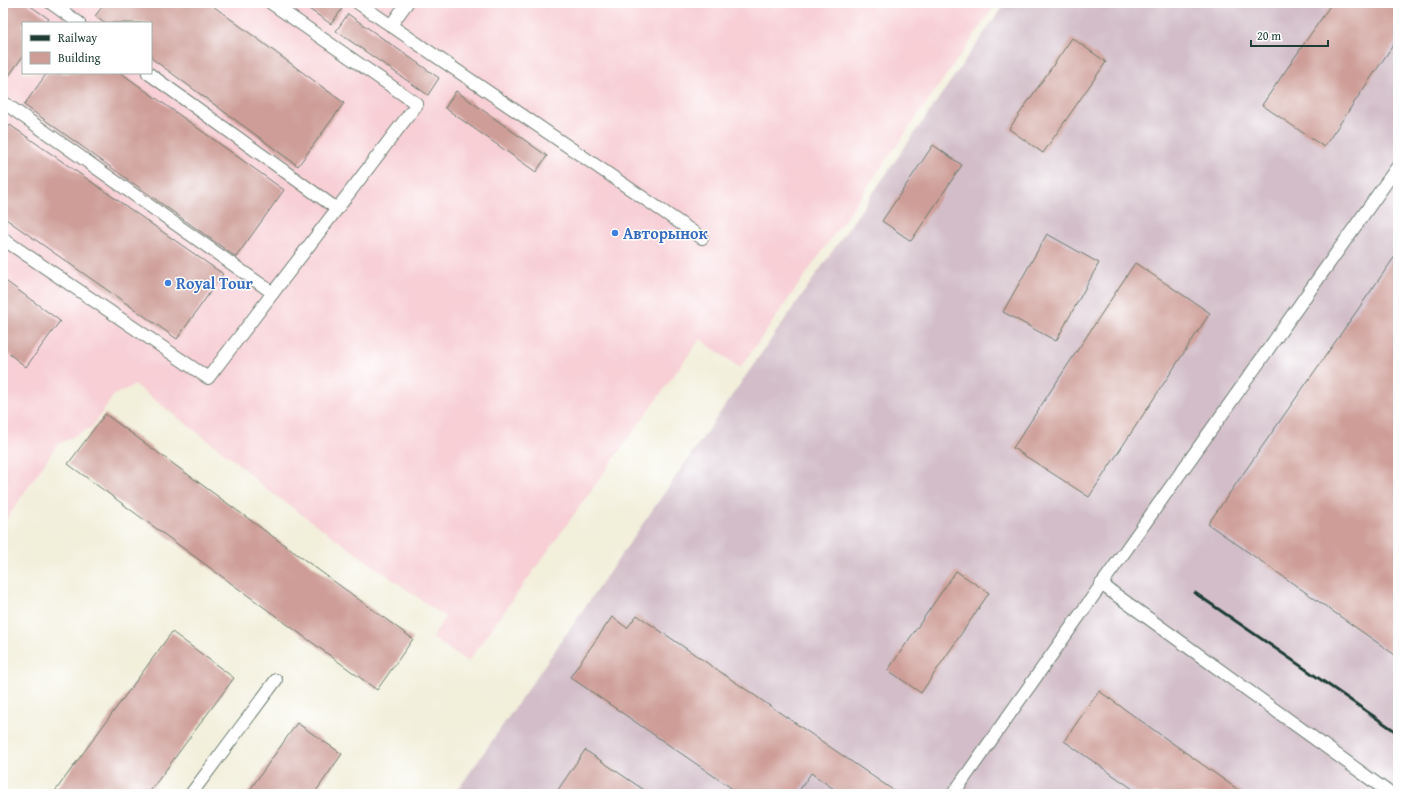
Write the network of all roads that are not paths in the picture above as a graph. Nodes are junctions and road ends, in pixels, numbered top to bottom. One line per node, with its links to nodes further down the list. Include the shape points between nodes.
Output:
1 (51, 3): 5 (lane)
2 (271, 3): 10 (lane, via 417,104)
3 (358, 3): 6 (lane)
4 (407, 3): 6 (lane)
5 (78, 22)
6 (391, 25): 11 (lane)
7 (149, 74): 10 (lane)
8 (3, 102): 13 (lane)
9 (1398, 166): 14 (lane)
10 (336, 209): 13 (lane)
11 (702, 238)
12 (3, 239): 13 (lane, via 208,378)
13 (273, 293)
14 (1101, 584): 17 (lane); 18 (lane)
15 (276, 680): 16 (lane)
16 (191, 794)
17 (952, 794)
18 (1392, 794)

